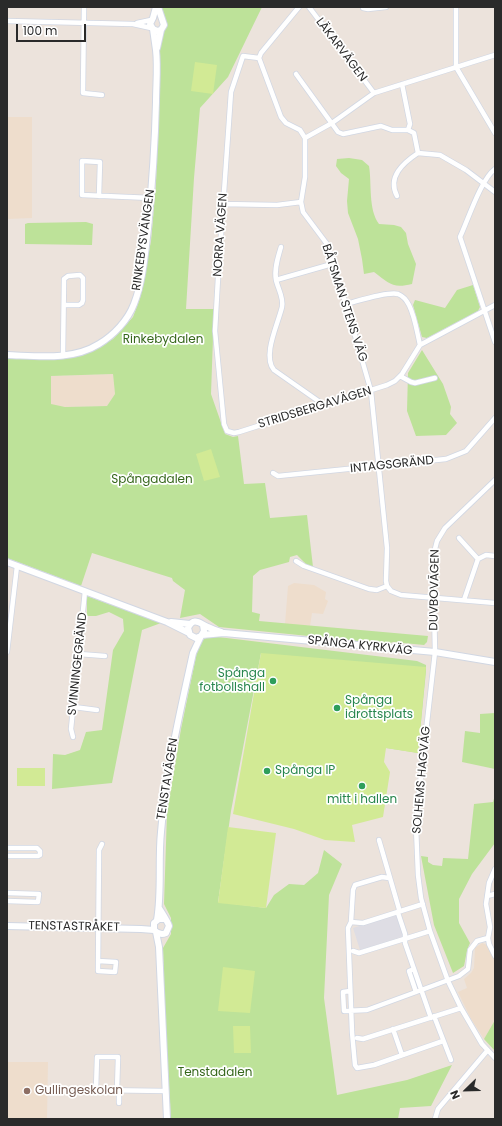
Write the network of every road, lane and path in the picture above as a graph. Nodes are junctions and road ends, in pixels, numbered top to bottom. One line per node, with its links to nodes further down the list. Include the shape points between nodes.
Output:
1 (84, 7): 11 (street)
2 (157, 7): 8 (street, RINKEBYSVÄNGEN); 9 (street, RINKEBYSVÄNGEN)
3 (299, 7): 17 (street, via 260,53)
4 (309, 7): 21 (street, LÄKARVÄGEN)
5 (386, 7): 7 (street)
6 (456, 7): 18 (street)
7 (363, 8)
8 (152, 19): 9 (street); 12 (street); 13 (street, RINKEBYSVÄNGEN)
9 (162, 19): 14 (street, RINKEBYSVÄNGEN, via 164,25)
10 (7, 21): 11 (street)
11 (84, 22): 12 (street); 22 (street, via 83,93)
12 (133, 24): 13 (street)
13 (152, 29): 14 (street); 15 (street, RINKEBYSVÄNGEN)
14 (161, 30): 15 (street, RINKEBYSVÄNGEN)
15 (156, 52): 34 (street, RINKEBYSVÄNGEN)
16 (495, 55): 18 (street)
17 (259, 58): 27 (street, via 281,117 286,123 300,130); 36 (street, NORRA VÄGEN, via 243,56 232,86)
18 (456, 67): 20 (street); 24 (street)
19 (296, 74): 23 (street)
20 (402, 84): 21 (street); 25 (street, via 410,124)
21 (374, 93): 23 (street)
22 (102, 95)
23 (332, 123): 25 (street, via 338,132 343,134 381,126 392,130); 27 (street)
24 (493, 125): 26 (street)
25 (408, 130): 28 (street, via 414,133)
26 (495, 133)
27 (305, 138): 35 (street, via 306,177)
28 (418, 153): 30 (street, via 440,155); 33 (street, via 408,159 396,175 393,189)
29 (495, 169): 30 (street)
30 (484, 184): 31 (street); 43 (street, via 460,237)
31 (495, 192)
32 (99, 196): 32 (street, via 82,195 82,161 100,162); 34 (street)
33 (397, 196)
34 (151, 198): 47 (street, RINKEBYSVÄNGEN, via 145,251 134,304 125,320 99,345)
35 (301, 202): 36 (street, via 277,205); 38 (street, BÅTSMAN STENS VÄG, via 303,212 327,244)
36 (223, 204): 53 (street, NORRA VÄGEN, via 216,331 224,424)
37 (281, 247): 39 (street, via 277,260)
38 (332, 264): 39 (street); 40 (street, BÅTSMAN STENS VÄG)
39 (276, 280): 51 (street, via 282,304 270,349 271,367)
40 (346, 304): 45 (street, via 398,294 404,298 412,311); 50 (street, BÅTSMAN STENS VÄG)
41 (64, 305): 41 (street, via 64,279 80,275 83,278 82,303); 47 (street)
42 (495, 305): 43 (street, STRIDSBERGAVÄGEN)
43 (485, 311): 44 (street); 45 (street, STRIDSBERGAVÄGEN)
44 (495, 342)
45 (420, 345): 48 (street, STRIDSBERGAVÄGEN)
46 (7, 356): 47 (street, RINKEBYSVÄNGEN)
47 (63, 356)
48 (400, 376): 49 (street, via 415,383); 50 (street, STRIDSBERGAVÄGEN, via 395,381)
49 (435, 378)
50 (371, 391): 51 (street, STRIDSBERGAVÄGEN); 54 (street, BÅTSMAN STENS VÄG)
51 (324, 405): 53 (street, STRIDSBERGAVÄGEN, via 239,432)
52 (495, 418): 54 (street, INTAGSGRÄND, via 470,448 457,455 446,459)
53 (227, 431)
54 (379, 466): 55 (street, INTAGSGRÄND, via 278,476); 63 (street, BÅTSMAN STENS VÄG, via 387,548)
55 (273, 473)
56 (495, 480): 65 (street, DUVBOVÄGEN, via 445,528 437,541 433,557)
57 (459, 538): 59 (street)
58 (495, 556): 59 (street, via 486,555)
59 (478, 559): 66 (street)
60 (296, 561): 63 (street, via 369,589 377,590)
61 (7, 562): 62 (street)
62 (17, 566): 64 (street); 74 (street)
63 (387, 586): 65 (street, via 401,596)
64 (85, 591): 68 (street); 77 (street, SVINNINGEGRÄND)
65 (433, 598): 66 (street); 75 (street, DUVBOVÄGEN)
66 (464, 600): 67 (street)
67 (495, 603)
68 (167, 622): 69 (street); 71 (street)
69 (190, 624): 70 (street, via 197,622); 71 (street)
70 (203, 625): 72 (street, SPÅNGA KYRKVÄG); 73 (street)
71 (189, 634): 73 (street, via 196,638); 76 (street, TENSTAVÄGEN)
72 (224, 634): 73 (street, SPÅNGA KYRKVÄG); 75 (street, SPÅNGA KYRKVÄG)
73 (202, 636): 76 (street, TENSTAVÄGEN)
74 (7, 652)
75 (435, 652): 79 (street, SPÅNGA KYRKVÄG); 93 (street, SOLHEMS HAGVÄG, via 417,810 418,875)
76 (193, 653): 94 (street, TENSTAVÄGEN, via 169,768 160,833)
77 (79, 654): 78 (street); 80 (street, SVINNINGEGRÄND)
78 (106, 656)
79 (495, 662)
80 (74, 707): 81 (street); 82 (street, SVINNINGEGRÄND, via 71,729)
81 (97, 710)
82 (73, 737)
83 (378, 840): 88 (street)
84 (102, 844): 100 (street, via 99,850)
85 (7, 848): 86 (street, via 37,848 40,851 38,856)
86 (7, 856)
87 (495, 869): 91 (street)
88 (389, 878): 95 (street); 97 (street, via 382,877 355,885)
89 (7, 893): 92 (street, via 39,894 39,897 38,902)
90 (495, 894): 91 (street)
91 (487, 896): 103 (street, via 490,927)
92 (7, 901)
93 (423, 904): 95 (street); 101 (street, SOLHEMS HAGVÄG)
94 (159, 908): 96 (street, TENSTAVÄGEN); 99 (street, TENSTAVÄGEN)
95 (398, 912): 97 (street, via 363,923); 104 (street)
96 (165, 919): 99 (street, via 161,918); 102 (street, via 169,926)
97 (350, 922): 111 (street)
98 (7, 926): 100 (street, TENSTASTRÅKET)
99 (155, 926): 100 (street, TENSTASTRÅKET, via 142,929); 102 (street, via 160,934); 105 (street, TENSTAVÄGEN)
100 (97, 928): 108 (street)
101 (430, 931): 104 (street); 110 (street, SOLHEMS HAGVÄG)
102 (164, 934): 105 (street, TENSTAVÄGEN)
103 (488, 938): 107 (street); 110 (street, via 477,941 470,950 468,969)
104 (405, 939): 106 (street, via 359,953); 109 (street)
105 (159, 947): 125 (street, TENSTAVÄGEN)
106 (353, 951)
107 (495, 956)
108 (98, 961)
109 (414, 970): 112 (street); 113 (street, via 409,971)
110 (448, 981): 112 (street); 114 (street, SOLHEMS HAGVÄG)
111 (350, 991): 115 (street); 115 (street, via 343,992 344,1011)
112 (422, 991): 113 (street); 116 (street)
113 (416, 992): 115 (street, via 367,1010)
114 (461, 1008): 116 (street); 120 (street, SOLHEMS HAGVÄG)
115 (352, 1010): 121 (street, via 357,1068)
116 (432, 1017): 117 (street); 119 (street)
117 (393, 1030): 118 (street, via 363,1039); 121 (street)
118 (357, 1038)
119 (443, 1041): 121 (street); 123 (street)
120 (487, 1051): 122 (street, SOLHEMS HAGVÄG); 128 (street, via 438,1109)
121 (402, 1055)
122 (495, 1058)
123 (451, 1060)
124 (118, 1091): 124 (street, via 96,1090 97,1057 118,1057); 125 (street); 126 (street)
125 (166, 1091): 127 (street, TENSTAVÄGEN)
126 (119, 1103)
127 (168, 1119)
128 (435, 1119)

